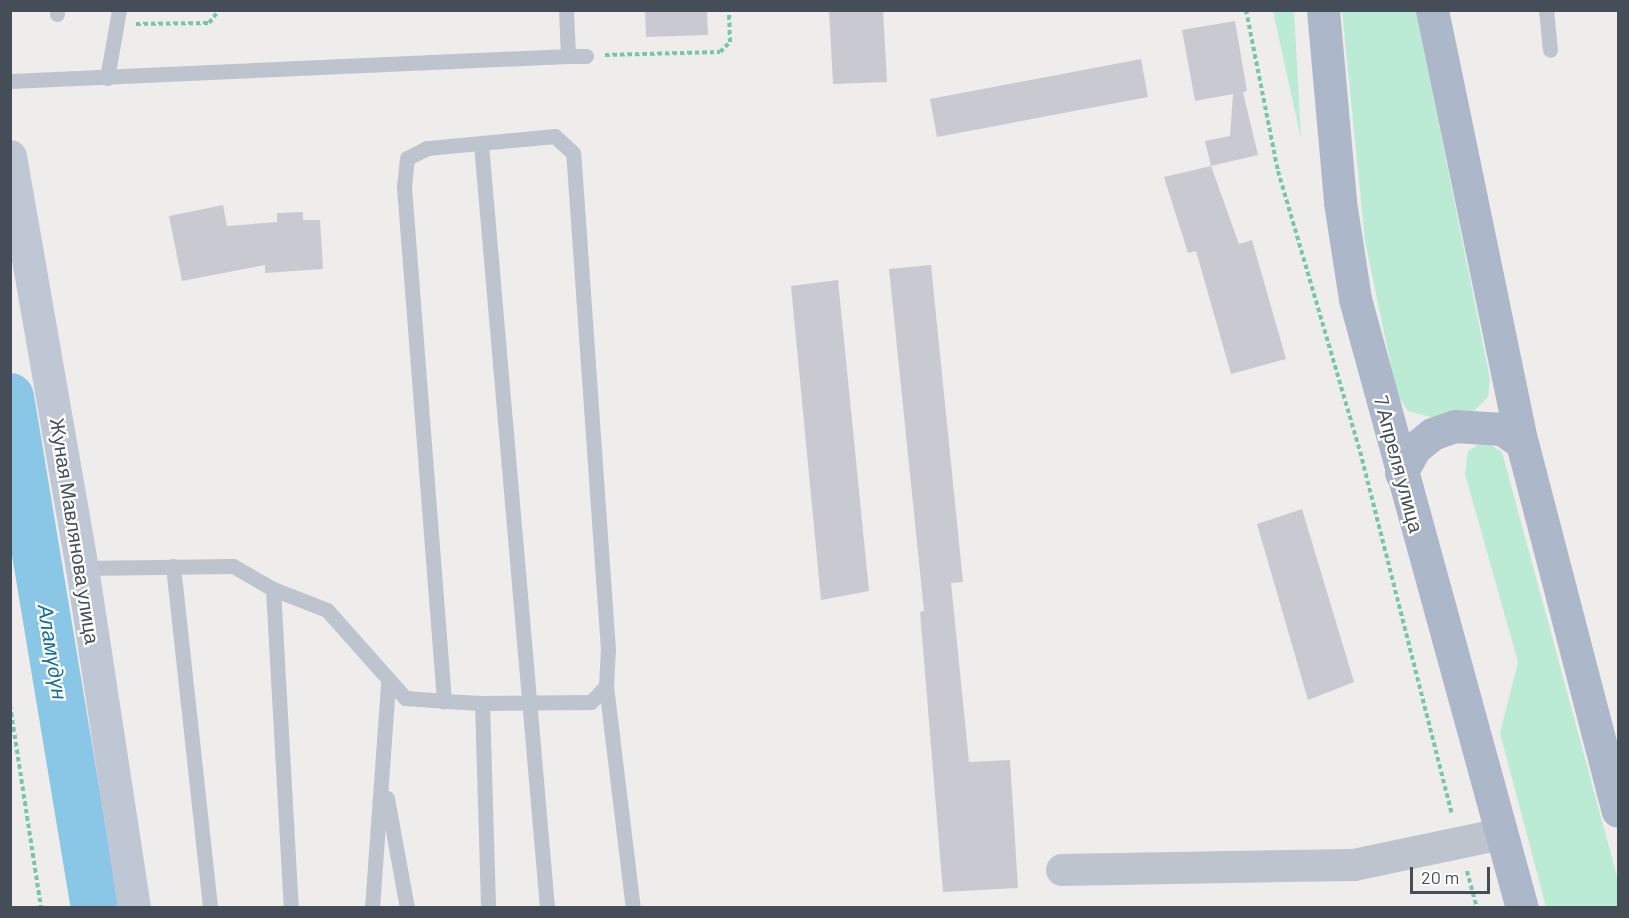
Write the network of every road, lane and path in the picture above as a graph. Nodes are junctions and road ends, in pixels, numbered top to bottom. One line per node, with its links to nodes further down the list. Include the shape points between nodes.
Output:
1 (219, 10): 8 (path, via 209,23)
2 (566, 10): 10 (lane)
3 (729, 10): 11 (path, via 730,42 720,52)
4 (1246, 10): 30 (path, via 1278,171 1362,459)
5 (1323, 10): 17 (main road, 7 Апреля улица, via 1340,202 1355,299)
6 (1432, 10): 16 (main road)
7 (1546, 10): 9 (lane)
8 (120, 17): 12 (lane)
9 (1550, 50)
10 (568, 56): 11 (lane); 12 (lane)
11 (586, 56)
12 (107, 78): 13 (lane)
13 (10, 81)
14 (481, 144): 22 (lane, via 555,136 573,153 608,650); 23 (lane, via 427,148 407,159 404,188); 25 (lane)
15 (10, 156): 19 (street, Жуная Мавлянова улица)
16 (1522, 443): 17 (main road, via 1502,429 1455,426 1432,434 1415,448); 28 (main road)
17 (1401, 473): 29 (main road, 7 Апреля улица)
18 (173, 566): 19 (lane); 20 (lane, via 233,566); 34 (lane)
19 (82, 568): 33 (street, Жуная Мавлянова улица)
20 (273, 589): 21 (lane, via 327,610); 35 (lane)
21 (388, 683): 23 (lane, via 405,698); 27 (lane)
22 (606, 686): 25 (lane, via 591,702); 40 (lane)
23 (444, 702): 24 (lane)
24 (482, 703): 25 (lane); 38 (lane)
25 (529, 704): 39 (lane)
26 (10, 705): 32 (path)
27 (384, 781): 36 (lane); 37 (lane)
28 (1618, 811)
29 (1501, 834): 30 (street); 42 (main road, 7 Апреля улица)
30 (1460, 845): 31 (street, via 1354,865); 41 (path)
31 (1062, 870)
32 (41, 908)
33 (134, 908)
34 (210, 908)
35 (291, 908)
36 (372, 908)
37 (407, 908)
38 (488, 908)
39 (546, 908)
40 (633, 908)
41 (1477, 908)
42 (1522, 908)

